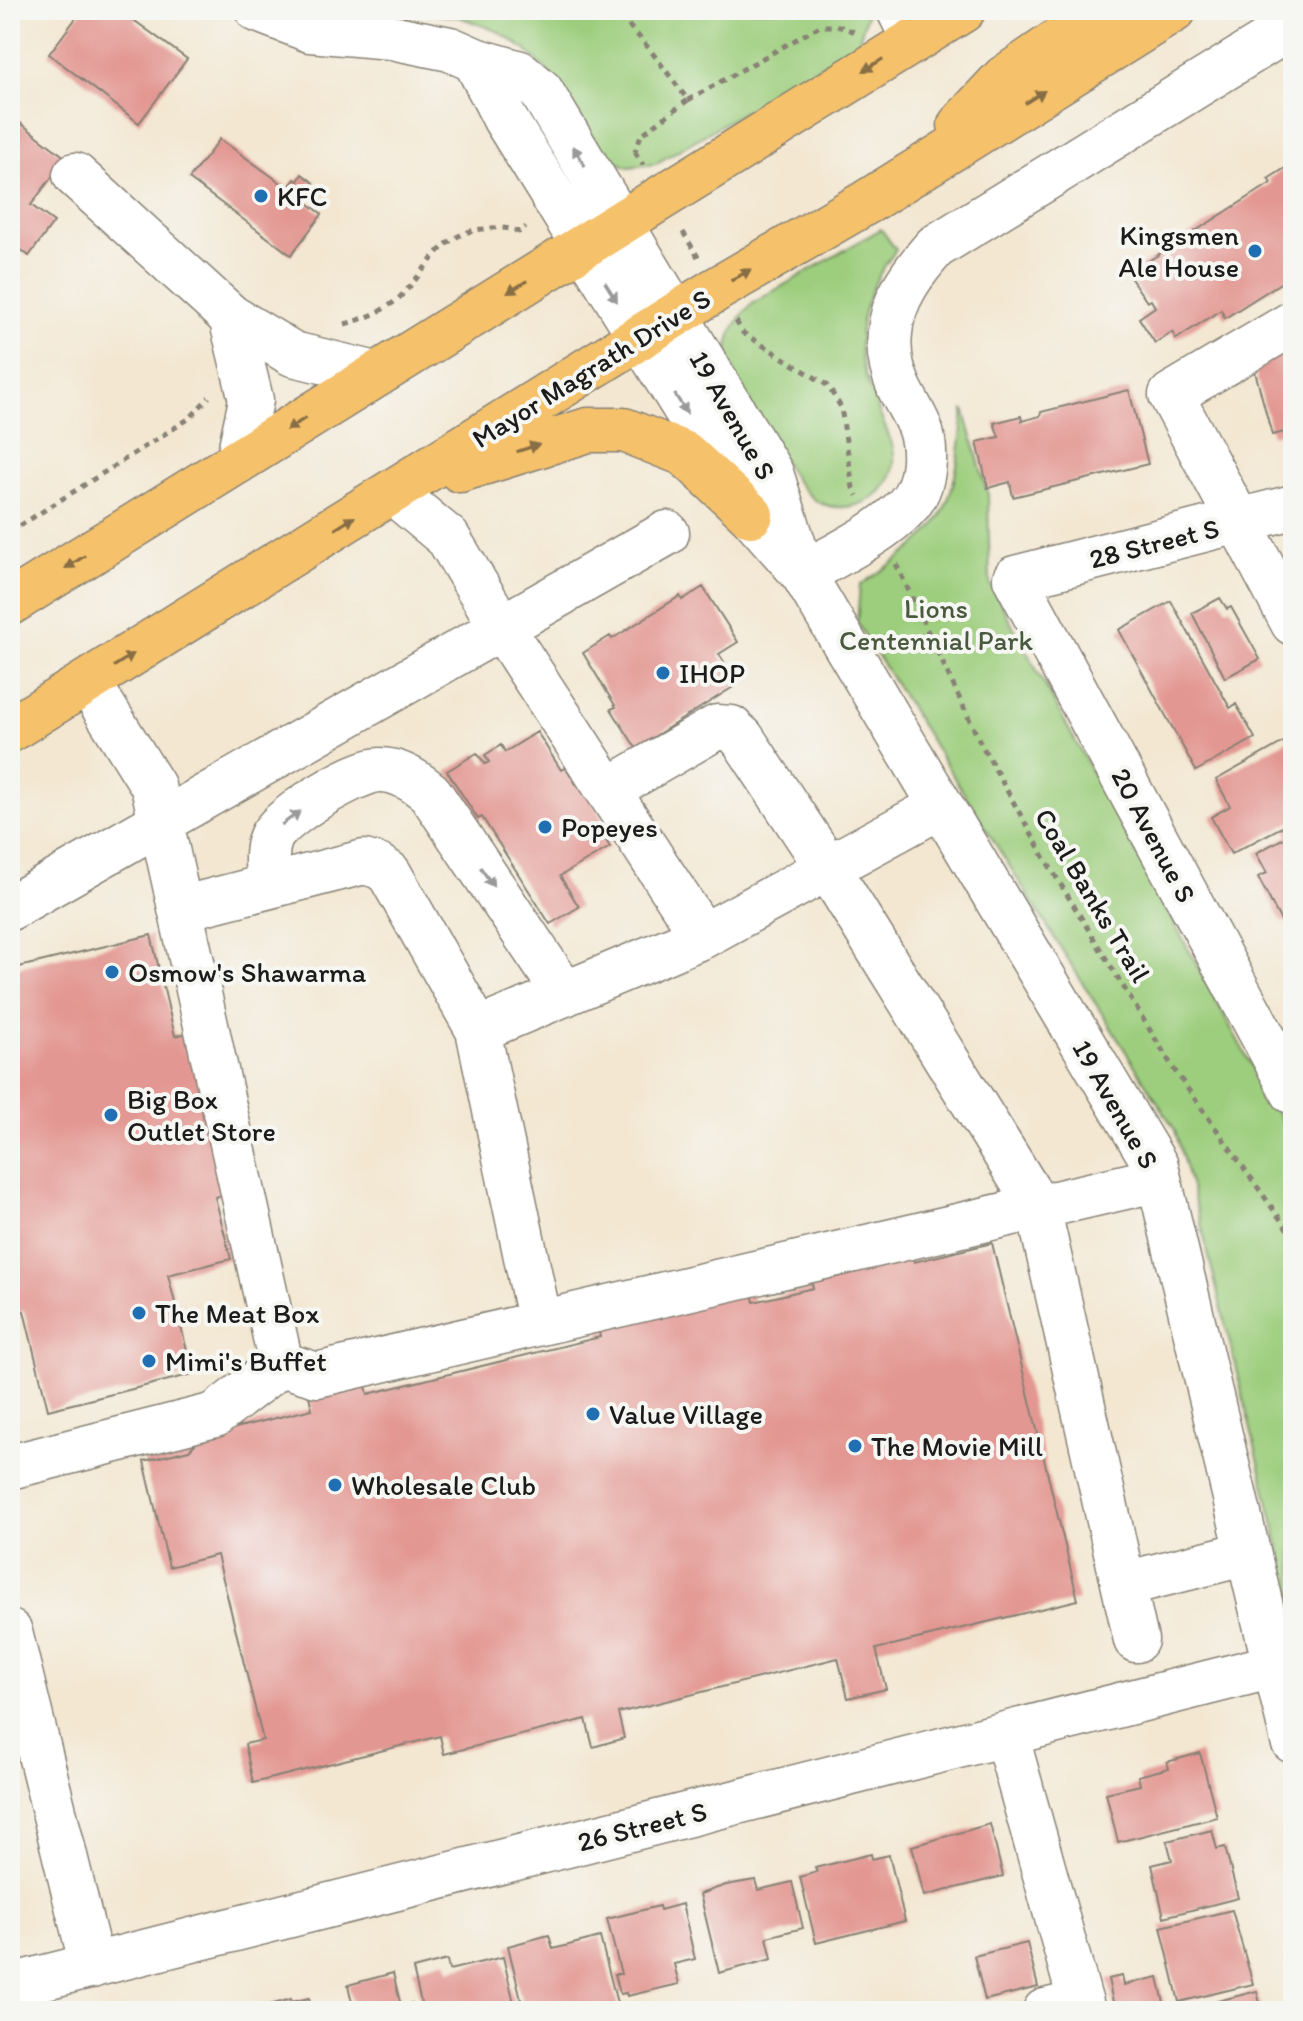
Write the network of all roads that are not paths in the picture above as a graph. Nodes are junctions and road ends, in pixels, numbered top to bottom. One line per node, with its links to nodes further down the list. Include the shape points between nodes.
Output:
1 (258, 10): 5 (street, 19 Avenue S, via 310,30)
2 (963, 10): 6 (main road)
3 (1103, 10): 8 (main road, via 1004,78)
4 (1174, 10): 8 (main road, Mayor Magrath Drive S, one-way to 4)
5 (400, 24): 10 (street, 19 Avenue S, via 475,60 520,73 541,91)
6 (906, 25): 10 (main road, one-way to 10)
7 (1293, 26): 21 (street, via 935,247 913,272 890,332 891,362 920,429 925,459 921,483 907,506)
8 (917, 171): 13 (main road, Mayor Magrath Drive S, one-way to 8)
9 (75, 175): 11 (street)
10 (601, 235): 13 (street, 19 Avenue S); 14 (main road, one-way to 14)
11 (231, 317): 14 (street, via 293,354); 15 (street, via 251,400)
12 (1293, 323): 19 (street, via 1171,395)
13 (657, 327): 16 (main road, Mayor Magrath Drive S); 18 (street, 19 Avenue S, one-way to 18); 21 (street, 19 Avenue S, via 771,473)
14 (376, 374): 15 (main road, one-way to 15)
15 (238, 461): 23 (main road, one-way to 23)
16 (397, 491): 18 (main road, one-way to 18, via 588,430 624,430 685,454); 25 (street, via 448,538); 26 (main road, Mayor Magrath Drive S, one-way to 16)
17 (1293, 507): 19 (street, 28 Street S)
18 (751, 515): 21 (street, 19 Avenue S)
19 (1238, 521): 22 (street, 28 Street S); 24 (street)
20 (667, 533): 25 (street)
21 (803, 574): 29 (street, 19 Avenue S)
22 (1015, 578): 38 (street, 20 Avenue S)
23 (10, 603)
24 (1293, 623)
25 (502, 628): 28 (street); 30 (street)
26 (88, 682): 27 (main road, Mayor Magrath Drive S); 30 (street, via 153,786)
27 (10, 730)
28 (608, 790): 31 (street, via 717,727 731,728); 35 (street)
29 (941, 806): 31 (street); 39 (street, 19 Avenue S)
30 (161, 824): 33 (street); 34 (street)
31 (828, 868): 35 (street); 40 (street)
32 (269, 886): 34 (street); 36 (street, one-way to 36, via 267,852 284,821 364,774 399,774 430,793); 37 (street, via 364,862 389,873)
33 (10, 908)
34 (180, 909): 42 (street)
35 (703, 936): 36 (street)
36 (565, 994): 37 (street)
37 (478, 1030): 41 (street)
38 (1293, 1092)
39 (1159, 1179): 40 (street); 44 (street, 19 Avenue S)
40 (1038, 1207): 41 (street); 45 (street)
41 (540, 1323): 42 (street, via 317,1375)
42 (281, 1364): 43 (street, via 215,1415)
43 (10, 1467)
44 (1248, 1553): 45 (street); 48 (street, 19 Avenue S)
45 (1124, 1584): 47 (street)
46 (10, 1632): 51 (street)
47 (1136, 1640)
48 (1274, 1666): 49 (street, 26 Street S); 50 (street, 19 Avenue S)
49 (1006, 1734): 51 (street, 26 Street S); 53 (street)
50 (1293, 1741)
51 (92, 1966): 52 (street, 26 Street S)
52 (10, 1986)
53 (1070, 2008)

